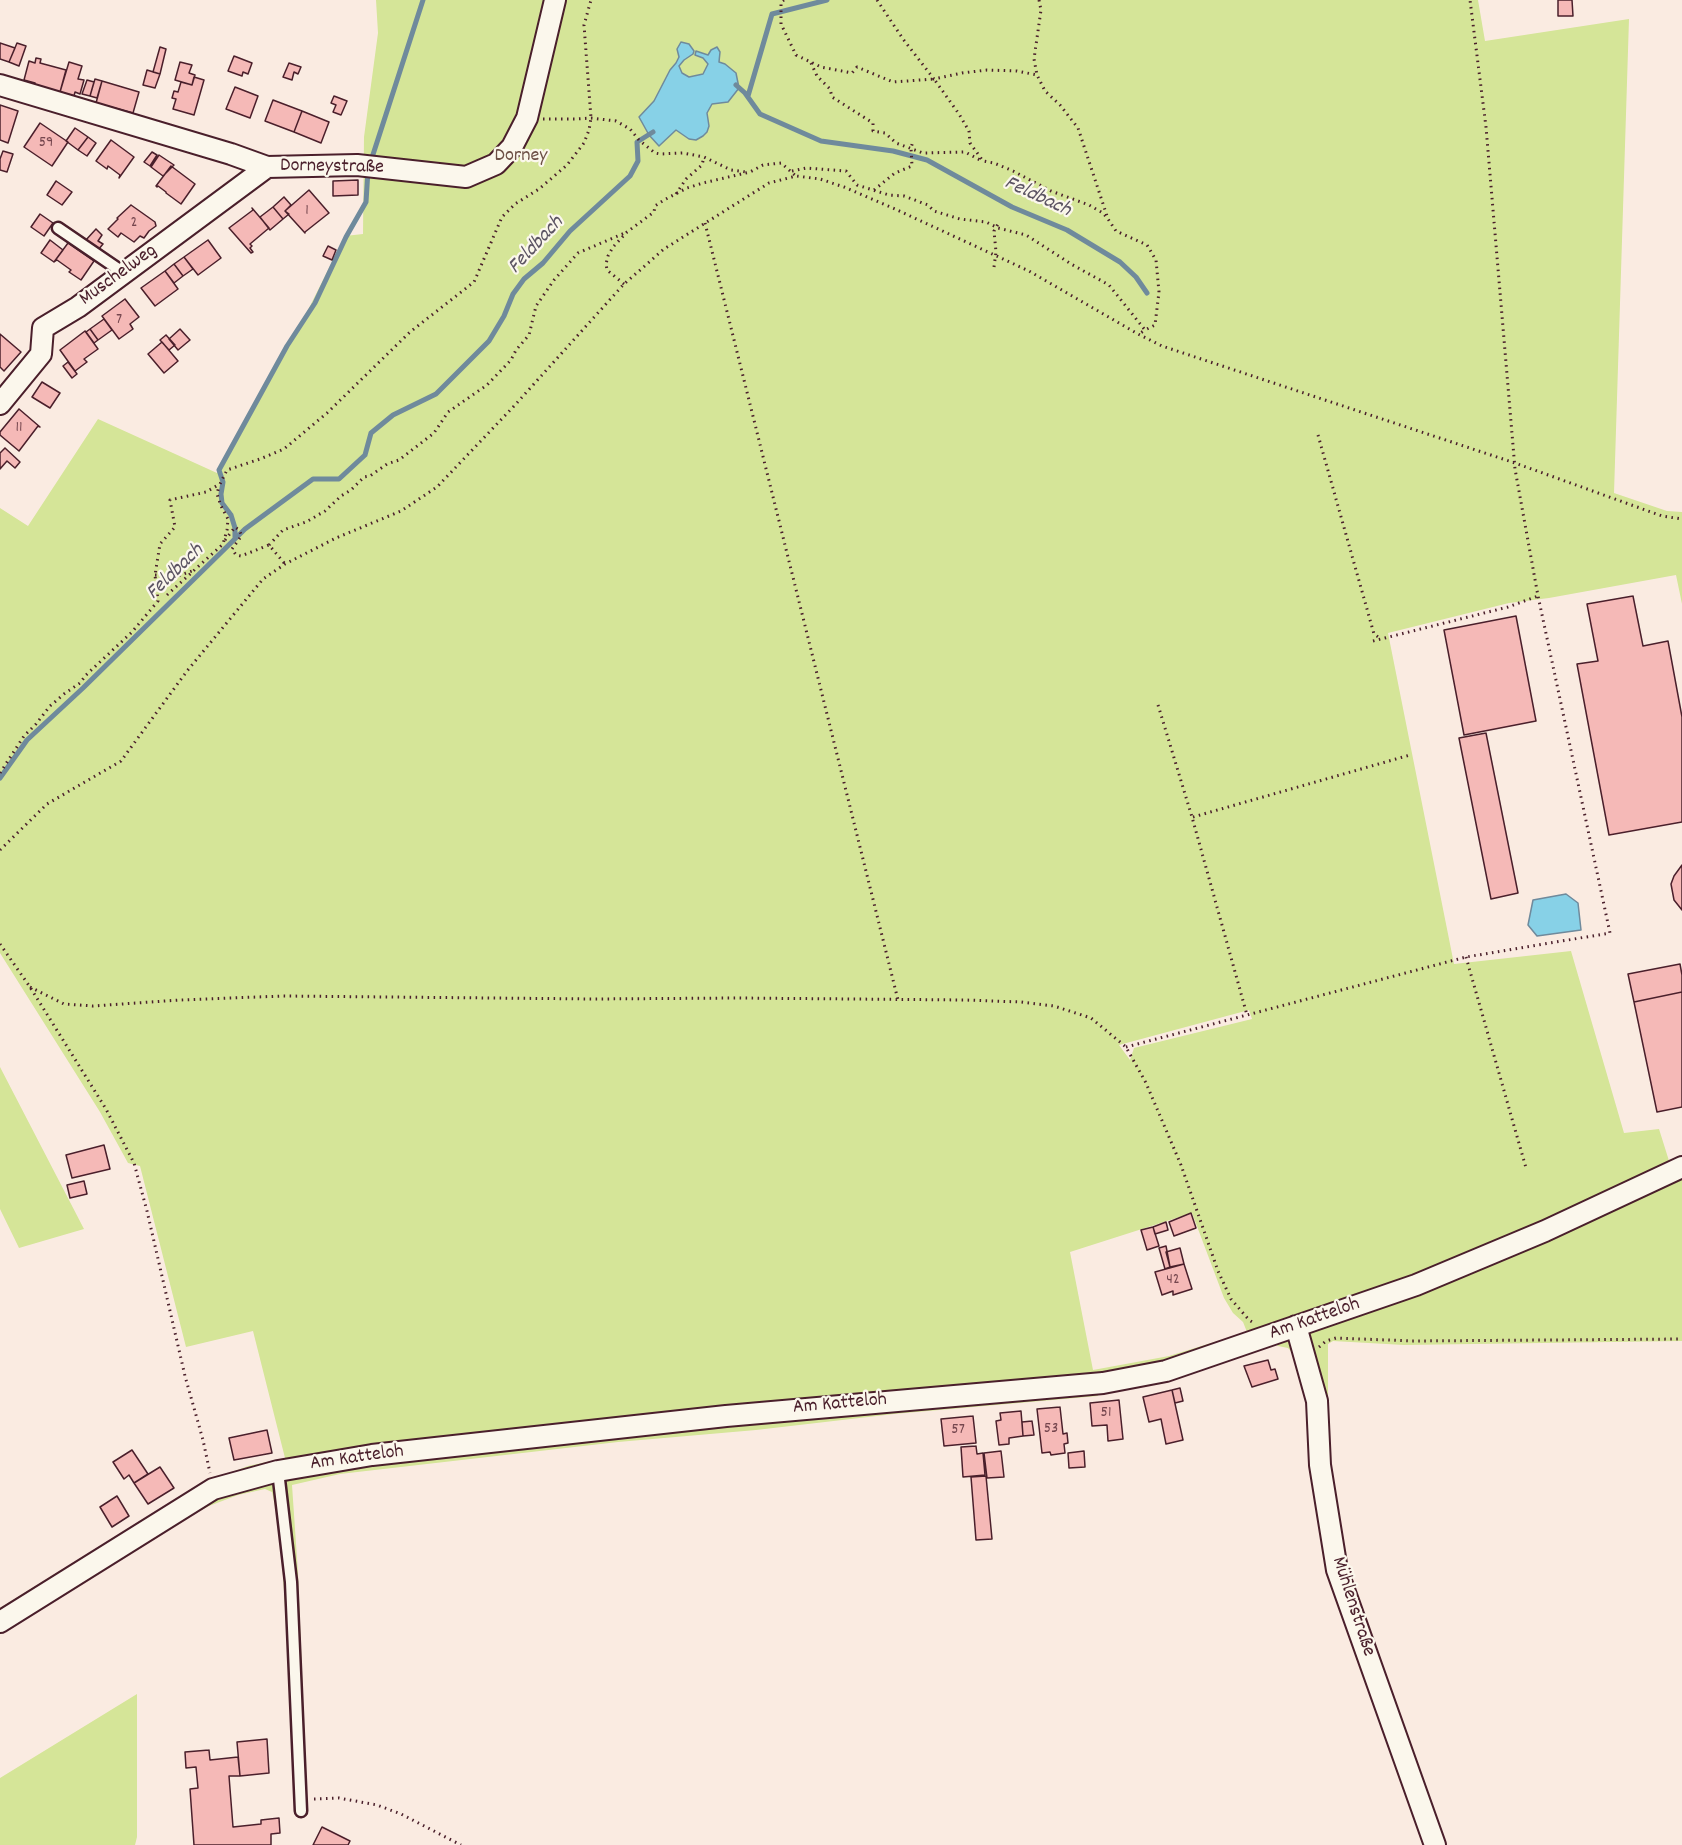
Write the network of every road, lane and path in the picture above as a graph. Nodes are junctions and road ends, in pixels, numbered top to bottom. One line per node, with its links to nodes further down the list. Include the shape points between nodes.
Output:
1 (555, 0): 11 (street, Dorneystraße)
2 (591, 0): 12 (path, via 584,25)
3 (784, 0): 7 (path, via 782,24 796,55)
4 (877, 0): 9 (path)
5 (1039, 0): 8 (path, via 1034,60)
6 (1470, 0): 35 (path, via 1486,126)
7 (810, 62): 9 (path, via 852,73 857,67 893,82); 14 (path, via 832,97 873,123 873,131 885,133 896,143)
8 (1037, 75): 9 (path, via 987,70); 23 (path, via 1045,91 1078,128)
9 (934, 79): 16 (path, via 959,114 969,131 970,143)
10 (0, 85): 17 (street, Dorneystraße)
11 (527, 118): 12 (path); 17 (street, Dorneystraße, via 512,147 496,164 466,177 366,166)
12 (591, 118): 15 (path, via 616,121 655,153); 36 (path, via 584,143 567,165 502,217 474,282 410,332 284,449 227,470)
13 (913, 141): 14 (path)
14 (911, 148): 16 (path, via 923,153 965,152); 21 (path, via 912,166)
15 (704, 157): 19 (path, via 731,170); 22 (path, via 702,165)
16 (983, 161): 23 (path, via 1089,205)
17 (267, 167): 29 (street, Muschelweg)
18 (792, 171): 19 (path, via 781,163 763,165); 20 (path); 21 (path, via 846,171 857,184)
19 (750, 172): 22 (path, via 703,183)
20 (795, 176): 25 (path, via 769,183); 32 (path, via 820,179 895,209 1029,271)
21 (873, 190): 31 (path, via 912,199 943,214 1026,235 1109,285)
22 (675, 195): 27 (path)
23 (1108, 219): 31 (path, via 1116,231 1147,245 1156,260 1159,292 1155,325)
24 (999, 222): 28 (path, via 994,231)
25 (705, 223): 30 (path, via 664,249); 55 (path)
26 (58, 228): 29 (lane)
27 (627, 232): 30 (path, via 613,247 606,264 607,270); 39 (path, via 578,253 536,306 529,335 511,360 488,385 448,412 434,433 399,460 364,477 325,511 283,530)
28 (994, 267)
29 (124, 273): 33 (street, Muschelweg, via 43,328 41,354)
30 (624, 284): 40 (path, via 437,487 401,511)
31 (1145, 330): 32 (path)
32 (1138, 334): 35 (path)
33 (0, 404)
34 (1318, 435): 45 (path, via 1374,634)
35 (1515, 463): 37 (path, via 1662,516); 44 (path)
36 (220, 484): 38 (path, via 217,494 228,519); 42 (path, via 196,496 170,500 175,527 160,544)
37 (1682, 519)
38 (223, 544): 39 (path, via 236,527 241,534 232,549 236,555); 41 (path)
39 (269, 545): 40 (path)
40 (285, 564): 51 (path, via 263,579 224,624 121,761 47,804)
41 (194, 571): 42 (path, via 178,576); 43 (path)
42 (156, 575): 49 (path, via 158,602 80,683 50,706)
43 (168, 595)
44 (1538, 596): 45 (path); 53 (path, via 1610,933)
45 (1380, 639): 46 (path)
46 (1373, 641)
47 (1158, 705): 50 (path)
48 (1410, 755): 50 (path)
49 (0, 773)
50 (1192, 817): 56 (path)
51 (0, 850)
52 (0, 944): 54 (path)
53 (1466, 957): 56 (path); 59 (path)
54 (30, 987): 55 (path, via 64,1004 93,1006 283,996); 65 (path, via 106,1109 134,1163)
55 (898, 1000): 57 (path, via 1054,1006 1091,1018)
56 (1247, 1015): 57 (path)
57 (1126, 1047): 60 (path, via 1146,1083 1176,1155 1231,1299)
58 (1682, 1167): 61 (street, Am Katteloh, via 1416,1285)
59 (1526, 1168)
60 (1256, 1324)
61 (1296, 1326): 63 (street, Mühlenstraße); 64 (street, Am Katteloh, via 1166,1371 1103,1383 726,1416 372,1455)
62 (1682, 1339): 63 (path, via 1336,1338 1326,1341)
63 (1305, 1361): 70 (street, Mühlenstraße, via 1317,1401 1320,1465 1337,1570)
64 (278, 1471): 65 (street, Am Katteloh); 67 (lane, via 291,1582)
65 (213, 1489): 66 (street, Am Katteloh)
66 (0, 1622)
67 (300, 1799): 68 (lane); 69 (path, via 339,1798 377,1805)
68 (301, 1811)
69 (461, 1845)
70 (1435, 1845)

